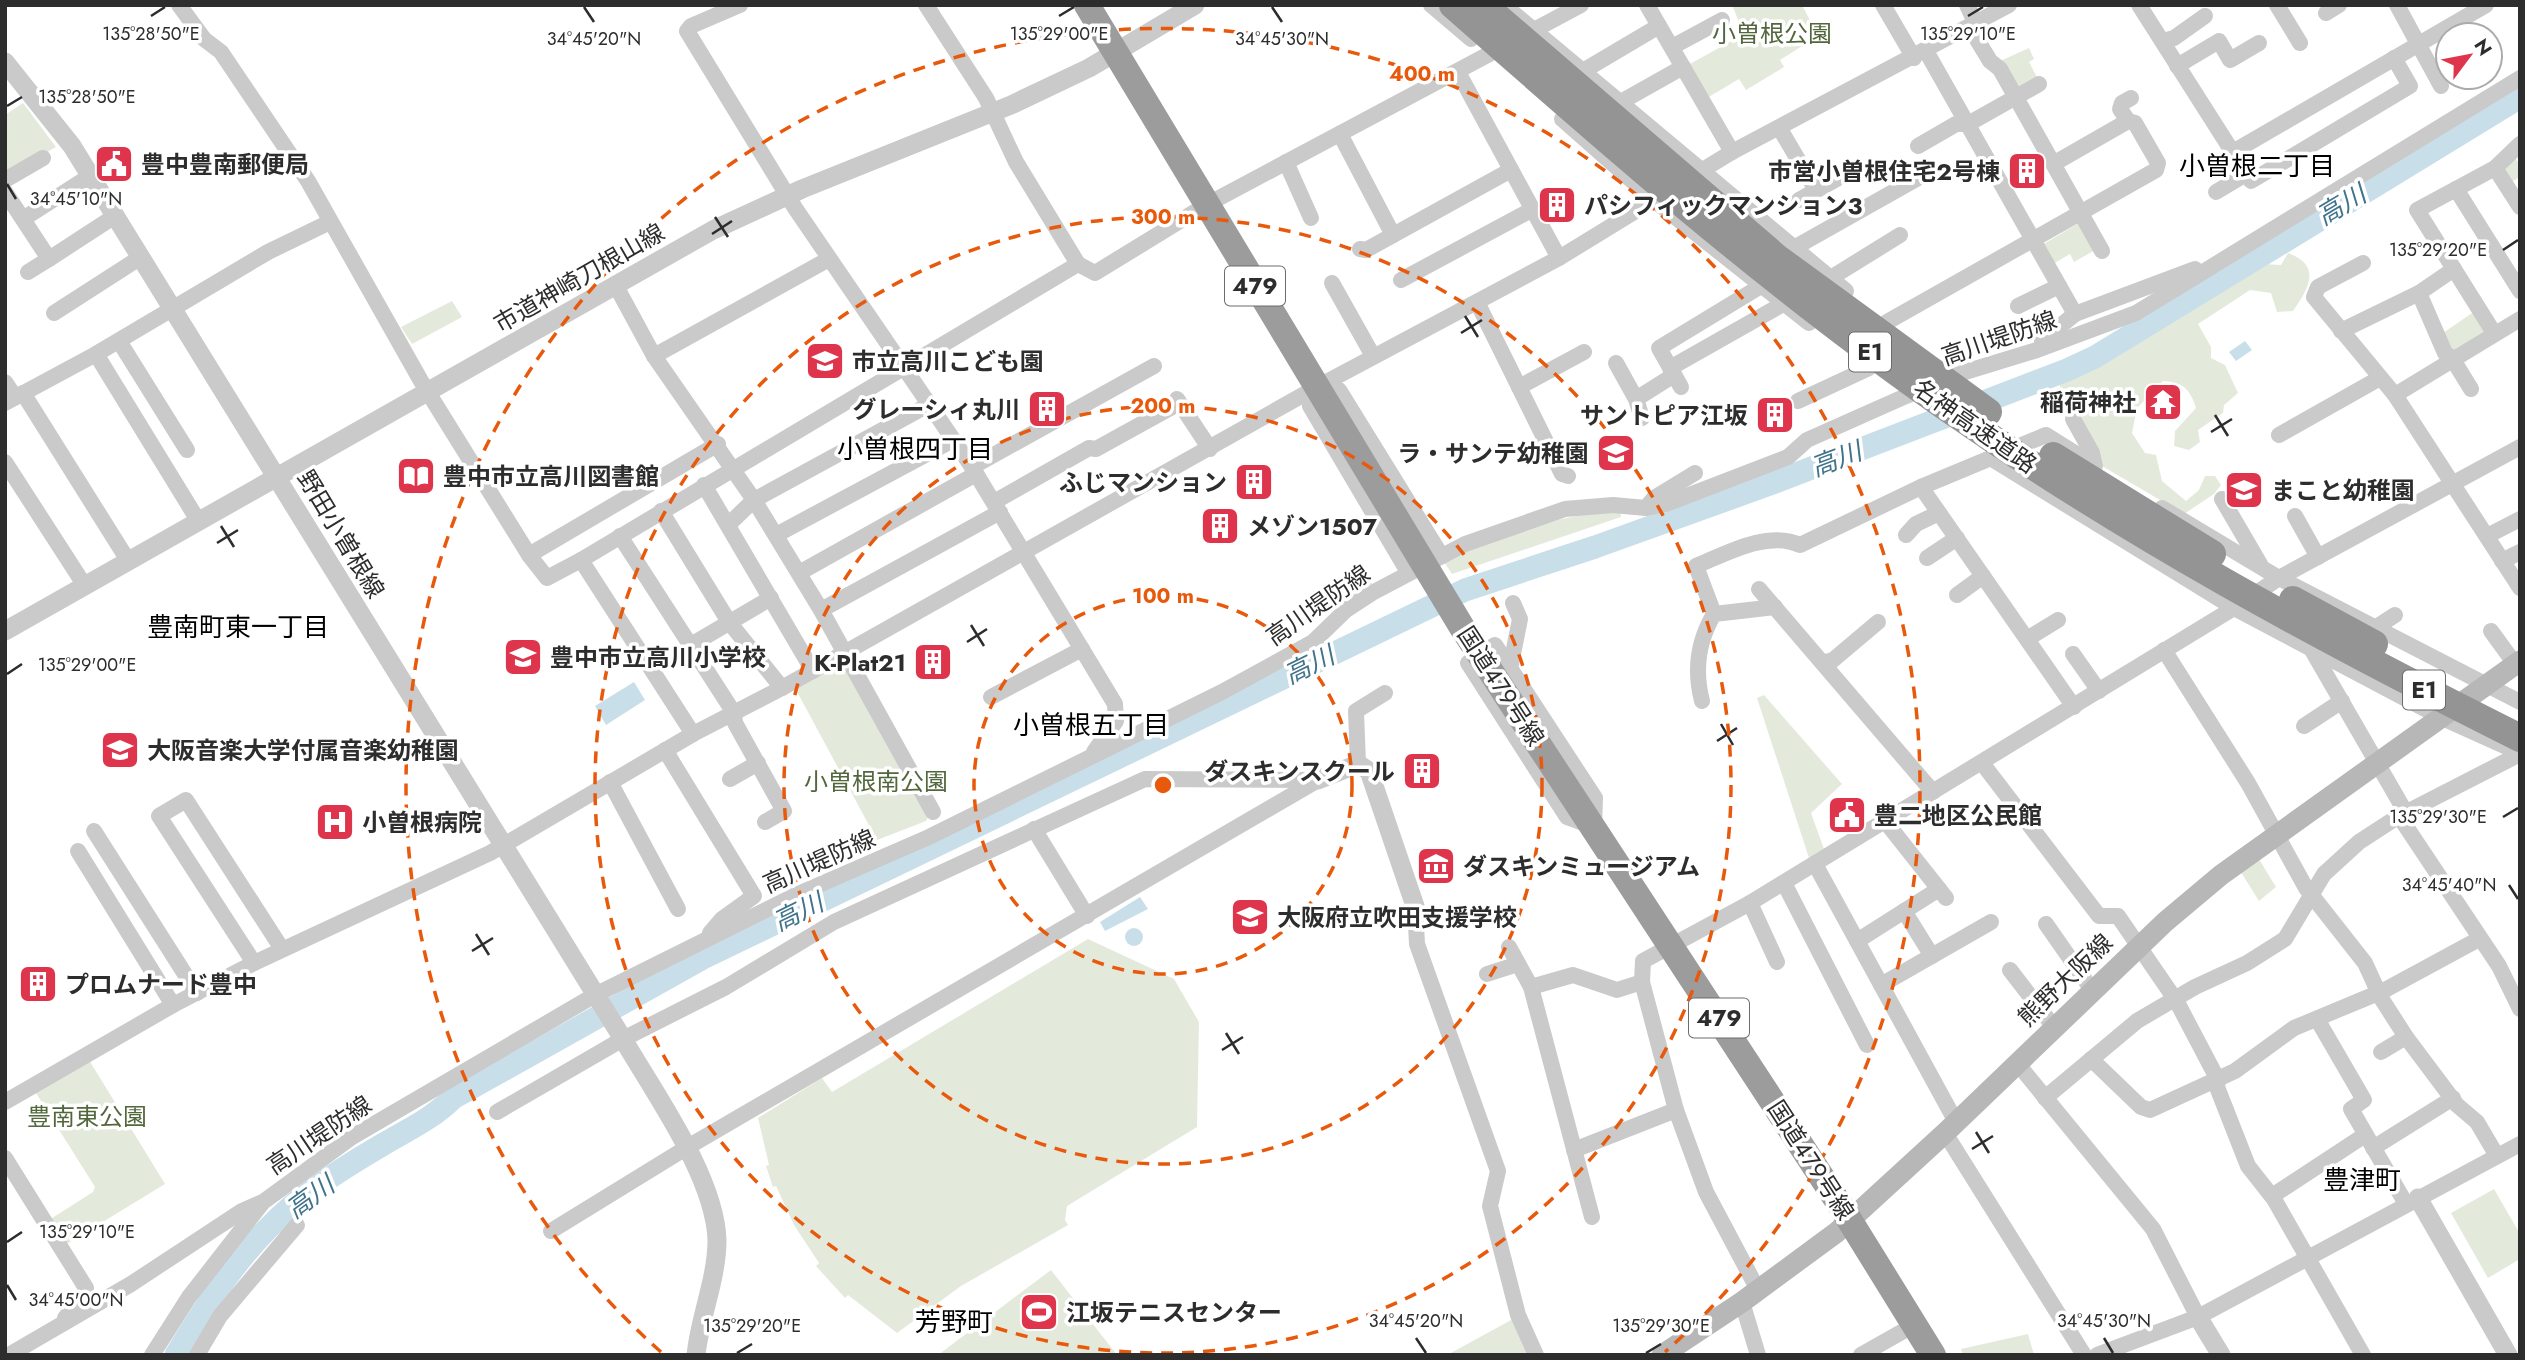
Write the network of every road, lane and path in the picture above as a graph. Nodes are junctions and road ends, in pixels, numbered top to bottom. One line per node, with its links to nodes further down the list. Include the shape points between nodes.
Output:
1 (179, 5): 77 (street, via 204,39 221,52 308,181)
2 (740, 5): 67 (street, via 691,26 687,32)
3 (926, 5): 43 (street)
4 (1087, 5): 28 (highway, 国道479号線 / 479)
5 (1195, 5): 28 (street, 市道神崎刀根山線)
6 (1432, 5): 30 (street)
7 (1453, 5): 226 (highway, 名神高速道路 / E1, via 1695,216 1954,413 2126,526 2234,590)
8 (1581, 5): 22 (street)
9 (1647, 5): 20 (street)
10 (1883, 5): 29 (street)
11 (1967, 5): 21 (street)
12 (2009, 5): 21 (street)
13 (2139, 5): 23 (street)
14 (2277, 5): 25 (street)
15 (2486, 5): 26 (street)
16 (1500, 6): 22 (street); 223 (highway, 名神高速道路 / E1, via 1757,241 1961,394 2244,574)
17 (2399, 6): 26 (street)
18 (2205, 16): 23 (street)
19 (1722, 20): 27 (street)
20 (1659, 26): 27 (street); 35 (street)
21 (1973, 26): 29 (street); 40 (street)
22 (1536, 32): 30 (street); 35 (street)
23 (2163, 41): 33 (street)
24 (2259, 43): 33 (street, via 2230,60 2218,41)
25 (2300, 43)
26 (2418, 44): 31 (street); 37 (street)
27 (1672, 47): 34 (street)
28 (1114, 52): 43 (street, 市道神崎刀根山線); 70 (highway, 国道479号線 / 479)
29 (1920, 55): 45 (street); 46 (street)
30 (1490, 56): 36 (street); 69 (street)
31 (2395, 58): 51 (street); 58 (street, via 2410,86 2251,181)
32 (5, 62): 59 (street, 野田小曽根線, via 72,146)
33 (2177, 66): 51 (street)
34 (1683, 67): 42 (street); 50 (street)
35 (1583, 71): 42 (street)
36 (1458, 72): 47 (street); 56 (street)
37 (2434, 73)
38 (2520, 78): 84 (street, 高川堤防線)
39 (2039, 83): 40 (street)
40 (2015, 97): 45 (street); 54 (street)
41 (2131, 98): 44 (street, via 2120,109)
42 (1619, 103): 57 (street)
43 (994, 112): 67 (street, 市道神崎刀根山線); 90 (street, via 1016,162)
44 (2128, 121): 54 (street); 73 (street, via 2135,123 2158,163 2156,170)
45 (1968, 124): 49 (street, via 1956,124); 80 (street)
46 (1780, 128): 50 (street); 64 (street)
47 (1340, 134): 53 (street); 78 (street)
48 (2520, 144): 55 (street)
49 (1918, 146)
50 (1732, 152): 57 (street)
51 (2233, 152): 58 (street)
52 (43, 158): 62 (street)
53 (1286, 162): 70 (street); 75 (street)
54 (2053, 164): 73 (street)
55 (2495, 168): 63 (street); 71 (street)
56 (1511, 170): 72 (street); 78 (street)
57 (1699, 171): 69 (street); 82 (street)
58 (2246, 174): 66 (street)
59 (90, 176): 74 (street, 野田小曽根線); 76 (street)
60 (1842, 176): 64 (street)
61 (1918, 177): 82 (street)
62 (5, 180)
63 (2456, 189): 91 (street, via 2417,210); 99 (street)
64 (1816, 190): 68 (street)
65 (5, 192): 76 (street)
66 (2216, 192)
67 (787, 196): 88 (street); 96 (street, 市道神崎刀根山線, via 713,230)
68 (1799, 200)
69 (1655, 201): 86 (street); 97 (street)
70 (1206, 205): 90 (street, via 1095,273); 126 (highway, 国道479号線 / 479)
71 (2520, 207)
72 (1533, 209): 86 (street); 94 (street)
73 (2081, 213): 80 (street); 83 (street)
74 (115, 216): 85 (street, 野田小曽根線); 87 (street)
75 (1311, 218)
76 (23, 219): 87 (street)
77 (330, 222): 104 (street, via 268,252); 129 (street)
78 (1393, 235): 81 (street)
79 (1900, 235): 93 (street)
80 (2034, 240): 98 (street); 108 (street)
81 (1360, 249)
82 (1793, 249): 93 (street)
83 (2102, 251)
84 (2230, 256): 106 (street); 114 (street, 高川堤防線, via 2136,313)
85 (141, 257): 104 (street, 野田小曽根線); 105 (street)
86 (1559, 258): 101 (street)
87 (49, 259): 92 (street)
88 (829, 259): 115 (street); 121 (street)
89 (2363, 263): 109 (street, via 2318,287 2314,296)
90 (1078, 264): 121 (street)
91 (2454, 269): 100 (street); 110 (street)
92 (28, 272)
93 (1829, 279): 108 (street)
94 (1401, 280)
95 (1332, 283): 116 (street)
96 (615, 286): 115 (street); 129 (street, 市道神崎刀根山線)
97 (1761, 286): 102 (street); 123 (street, via 1659,348)
98 (2059, 286): 103 (street); 106 (street)
99 (2520, 291)
100 (2419, 293): 109 (street); 117 (street, via 2445,353)
101 (1477, 302): 116 (street); 127 (street)
102 (1783, 304): 120 (street); 123 (street)
103 (2018, 306)
104 (173, 309): 111 (street); 151 (street, 野田小曽根線)
105 (54, 313)
106 (2075, 314): 114 (street)
107 (2520, 319): 110 (street)
108 (1887, 322): 122 (street)
109 (2341, 331): 124 (street)
110 (2494, 333): 117 (street)
111 (119, 341): 113 (street); 143 (street)
112 (1584, 352): 127 (street)
113 (96, 354): 132 (street); 163 (street)
114 (2021, 355): 122 (street, 高川堤防線)
115 (654, 356): 140 (street)
116 (1373, 356): 126 (street)
117 (2452, 358): 128 (street); 131 (street)
118 (1616, 363): 133 (street)
119 (1154, 366): 148 (street)
120 (1869, 368): 130 (street); 134 (street)
121 (903, 369): 135 (street); 147 (street)
122 (1959, 374): 130 (street, 高川堤防線)
123 (1675, 377): 133 (street)
124 (2380, 378): 131 (street); 138 (street)
125 (5, 382): 132 (street)
126 (1317, 387): 142 (street); 173 (street, via 1339,390); 180 (street, via 1310,406); 211 (highway, 国道479号線 / 479, via 1397,520)
127 (1519, 387): 150 (street, via 1562,474)
128 (2471, 389)
129 (428, 392): 151 (street, 市道神崎刀根山線); 172 (street)
130 (1906, 396): 158 (street, 高川堤防線, via 1807,440 1788,457)
131 (2395, 396): 152 (street)
132 (14, 398): 178 (street)
133 (1636, 399): 136 (street)
134 (1798, 401)
135 (930, 404): 139 (street); 155 (street)
136 (1642, 418)
137 (2073, 419): 146 (street)
138 (2279, 435)
139 (953, 440): 148 (street); 165 (street)
140 (718, 444): 147 (street); 172 (street)
141 (2520, 447): 152 (street)
142 (1210, 449): 157 (street, via 1175,403 1097,449 1089,448); 171 (street)
143 (187, 450)
144 (1992, 459): 146 (street, via 2046,435); 154 (street); 191 (street)
145 (5, 462): 184 (street)
146 (2095, 467): 179 (street)
147 (733, 468): 153 (street); 155 (street)
148 (974, 471): 157 (street); 181 (street)
149 (1695, 473): 158 (street)
150 (1568, 475)
151 (278, 478): 163 (street, 市道神崎刀根山線); 246 (street, 野田小曽根線)
152 (2455, 484): 168 (street); 174 (street)
153 (704, 485): 159 (street); 164 (street)
154 (1921, 487): 160 (street); 193 (street, via 1800,545 1773,538 1696,566)
155 (754, 499): 164 (street); 165 (street)
156 (2222, 499): 179 (street)
157 (997, 507): 171 (street); 192 (street)
158 (1646, 508): 173 (street, 高川堤防線, via 1565,509)
159 (661, 511): 166 (street); 196 (street)
160 (1940, 513): 167 (street, via 1916,524); 169 (street)
161 (2295, 516): 174 (street)
162 (2520, 519): 168 (street)
163 (199, 522): 178 (street, 市道神崎刀根山線)
164 (728, 526): 188 (street)
165 (776, 535): 181 (street)
166 (620, 536): 176 (street); 202 (street)
167 (1906, 536)
168 (2487, 536): 177 (street)
169 (1957, 538): 175 (street); 182 (street)
170 (2520, 552): 177 (street)
171 (1024, 553): 203 (street); 205 (street)
172 (529, 555): 176 (street, via 547,579)
173 (1441, 555): 180 (street, 高川堤防線)
174 (2318, 557): 183 (street)
175 (1927, 558)
176 (581, 559): 225 (street)
177 (2502, 561): 185 (street)
178 (129, 562): 184 (street, 市道神崎刀根山線)
179 (2260, 564): 183 (street)
180 (1408, 572): 229 (street, 高川堤防線, via 1346,610 1313,642)
181 (799, 573): 192 (street)
182 (1983, 576): 187 (street); 201 (street)
183 (2279, 578): 191 (street); 198 (street)
184 (85, 586): 199 (street, 市道神崎刀根山線)
185 (2520, 588)
186 (1759, 589): 190 (street)
187 (1957, 595)
188 (771, 598): 196 (street); 210 (street)
189 (1513, 603): 211 (street, via 1520,620)
190 (1775, 607): 193 (street); 208 (street)
191 (2234, 608): 204 (street); 206 (street)
192 (821, 610): 205 (street)
193 (1714, 614): 217 (street, via 1705,630 1695,676)
194 (2395, 615): 198 (street)
195 (2058, 620): 201 (street)
196 (729, 622): 202 (street); 213 (street)
197 (1878, 622): 208 (street, via 1833,660)
198 (2375, 628): 212 (street)
199 (5, 631)
200 (2491, 631): 209 (street)
201 (2027, 639): 220 (street)
202 (691, 645): 221 (street)
203 (1082, 649): 216 (street); 229 (street, via 1116,712 1109,734)
204 (2164, 650): 214 (street); 245 (street)
205 (846, 652): 210 (street); 238 (street)
206 (2313, 652): 218 (street); 222 (street)
207 (2073, 654): 214 (street)
208 (1823, 663): 237 (street)
209 (2518, 663): 212 (main road, 熊野大阪線)
210 (813, 671): 213 (street)
211 (1505, 677): 242 (highway, 国道479号線 / 479); 242 (street, via 1495,645 1468,663 1567,817)
212 (2485, 686): 219 (street); 222 (main road, 熊野大阪線)
213 (782, 688): 221 (street)
214 (2099, 691): 220 (street)
215 (1385, 693): 233 (street, via 1356,711)
216 (991, 697)
217 (1702, 701)
218 (2342, 701): 224 (street); 230 (street)
219 (2520, 702)
220 (2074, 707): 232 (street)
221 (734, 713): 225 (street); 231 (street)
222 (2440, 717): 228 (street); 230 (main road, 熊野大阪線)
223 (2520, 718)
224 (2304, 726)
225 (693, 734): 227 (street)
226 (2520, 738)
227 (665, 750): 236 (street); 258 (street, via 754,896 722,919)
228 (2520, 753): 239 (street)
229 (1090, 757): 258 (street, 高川堤防線, via 929,837)
230 (2378, 762): 239 (street); 245 (main road, 熊野大阪線)
231 (758, 763): 234 (street); 241 (street, via 784,811)
232 (1982, 763): 237 (street); 262 (street, via 2099,916 2118,916)
233 (1358, 764): 235 (street); 252 (street, via 1368,771)
234 (730, 779)
235 (1318, 780): 243 (street, via 1146,779); 255 (street)
236 (610, 782): 246 (street); 253 (street)
237 (1933, 792): 240 (street)
238 (933, 812)
239 (2402, 814): 250 (street, via 2337,860); 259 (street)
240 (1885, 821): 248 (street); 254 (street, via 1942,893)
241 (765, 822)
242 (1594, 827): 261 (highway, 国道479号線 / 479)
243 (1034, 829): 255 (street); 284 (street, via 834,922 726,987)
244 (94, 831): 276 (street)
245 (2276, 835): 250 (street); 262 (main road, 熊野大阪線)
246 (502, 843): 264 (street, via 490,853); 277 (street, 野田小曽根線)
247 (78, 851): 280 (street)
248 (1815, 864): 249 (street); 260 (street)
249 (1784, 883): 251 (street); 285 (street)
250 (2310, 894): 275 (street, via 2351,943); 278 (street, via 2285,939)
251 (1750, 903): 261 (street); 266 (street)
252 (1415, 906): 319 (street, via 1417,944 1498,1171 1490,1206 1517,1315)
253 (678, 909)
254 (1904, 911): 260 (street); 265 (street)
255 (1087, 916): 298 (street)
256 (1991, 922): 265 (street)
257 (2046, 924): 274 (street)
258 (709, 937): 277 (street, 高川堤防線)
259 (2479, 939): 275 (street); 279 (street)
260 (1857, 940): 272 (street)
261 (1671, 945): 271 (street, via 1643,961); 306 (highway, 国道479号線 / 479)
262 (2138, 946): 274 (main road, 熊野大阪線); 278 (street)
263 (1509, 947): 268 (street)
264 (282, 949): 267 (street); 267 (street, via 186,800 159,817)
265 (1932, 956): 272 (street)
266 (1777, 962)
267 (254, 964): 276 (street)
268 (1518, 964): 270 (street); 273 (street)
269 (2010, 970): 282 (street)
270 (1487, 974)
271 (1642, 982): 273 (street, via 1617,990 1573,975); 293 (street)
272 (1881, 985): 295 (street)
273 (1531, 987): 299 (street)
274 (2092, 990): 282 (main road, 熊野大阪線)
275 (2379, 992): 281 (street); 283 (street)
276 (197, 993): 280 (street)
277 (595, 995): 284 (street, 野田小曽根線); 304 (street, 高川堤防線, via 352,1137)
278 (2175, 999): 287 (street, via 2137,1021); 289 (street)
279 (2518, 1002)
280 (173, 1005): 292 (street)
281 (2317, 1019): 289 (street, via 2294,1028); 296 (street, via 2364,1100 2351,1109)
282 (2054, 1027): 288 (main road, 熊野大阪線)
283 (2406, 1037): 286 (street); 291 (street)
284 (623, 1039): 294 (street); 298 (street, 野田小曽根線)
285 (1867, 1045)
286 (2381, 1052)
287 (2091, 1059): 289 (street, via 2146,1110); 290 (street)
288 (2017, 1063): 290 (street); 295 (main road, 熊野大阪線)
289 (2218, 1080): 302 (street, via 2248,1166)
290 (2045, 1098): 311 (street, via 2153,1229)
291 (2453, 1098): 296 (street); 300 (street, via 2477,1122)
292 (5, 1102)
293 (1676, 1110): 299 (street); 310 (street)
294 (497, 1112)
295 (1951, 1128): 306 (main road, 熊野大阪線); 324 (street)
296 (2369, 1142): 302 (street); 303 (street)
297 (2520, 1143): 300 (street)
298 (686, 1148): 308 (street); 318 (street, 野田小曽根線, via 710,1196 717,1239)
299 (1574, 1150): 305 (street)
300 (2497, 1156): 303 (street)
301 (5, 1158): 313 (street, via 86,1288)
302 (2272, 1196): 309 (street)
303 (2412, 1201): 309 (street); 328 (street)
304 (262, 1202): 313 (street); 316 (street, 高川堤防線, via 189,1297)
305 (1592, 1217)
306 (1850, 1220): 310 (main road, 熊野大阪線); 312 (highway, 国道479号線 / 479)
307 (297, 1225): 317 (street, via 220,1316)
308 (551, 1231)
309 (2307, 1258): 311 (street); 327 (street)
310 (1750, 1296): 314 (main road, 熊野大阪線); 321 (street)
311 (2198, 1317): 325 (street); 326 (street)
312 (1914, 1325): 322 (street); 323 (highway, 国道479号線 / 479)
313 (57, 1329): 315 (street)
314 (1686, 1348): 320 (main road, 熊野大阪線)
315 (9, 1355)
316 (152, 1355)
317 (197, 1355)
318 (696, 1355)
319 (1536, 1355)
320 (1662, 1355)
321 (1758, 1355)
322 (1861, 1355)
323 (1933, 1355)
324 (2084, 1355)
325 (2096, 1355)
326 (2221, 1355)
327 (2362, 1355)
328 (2508, 1355)

